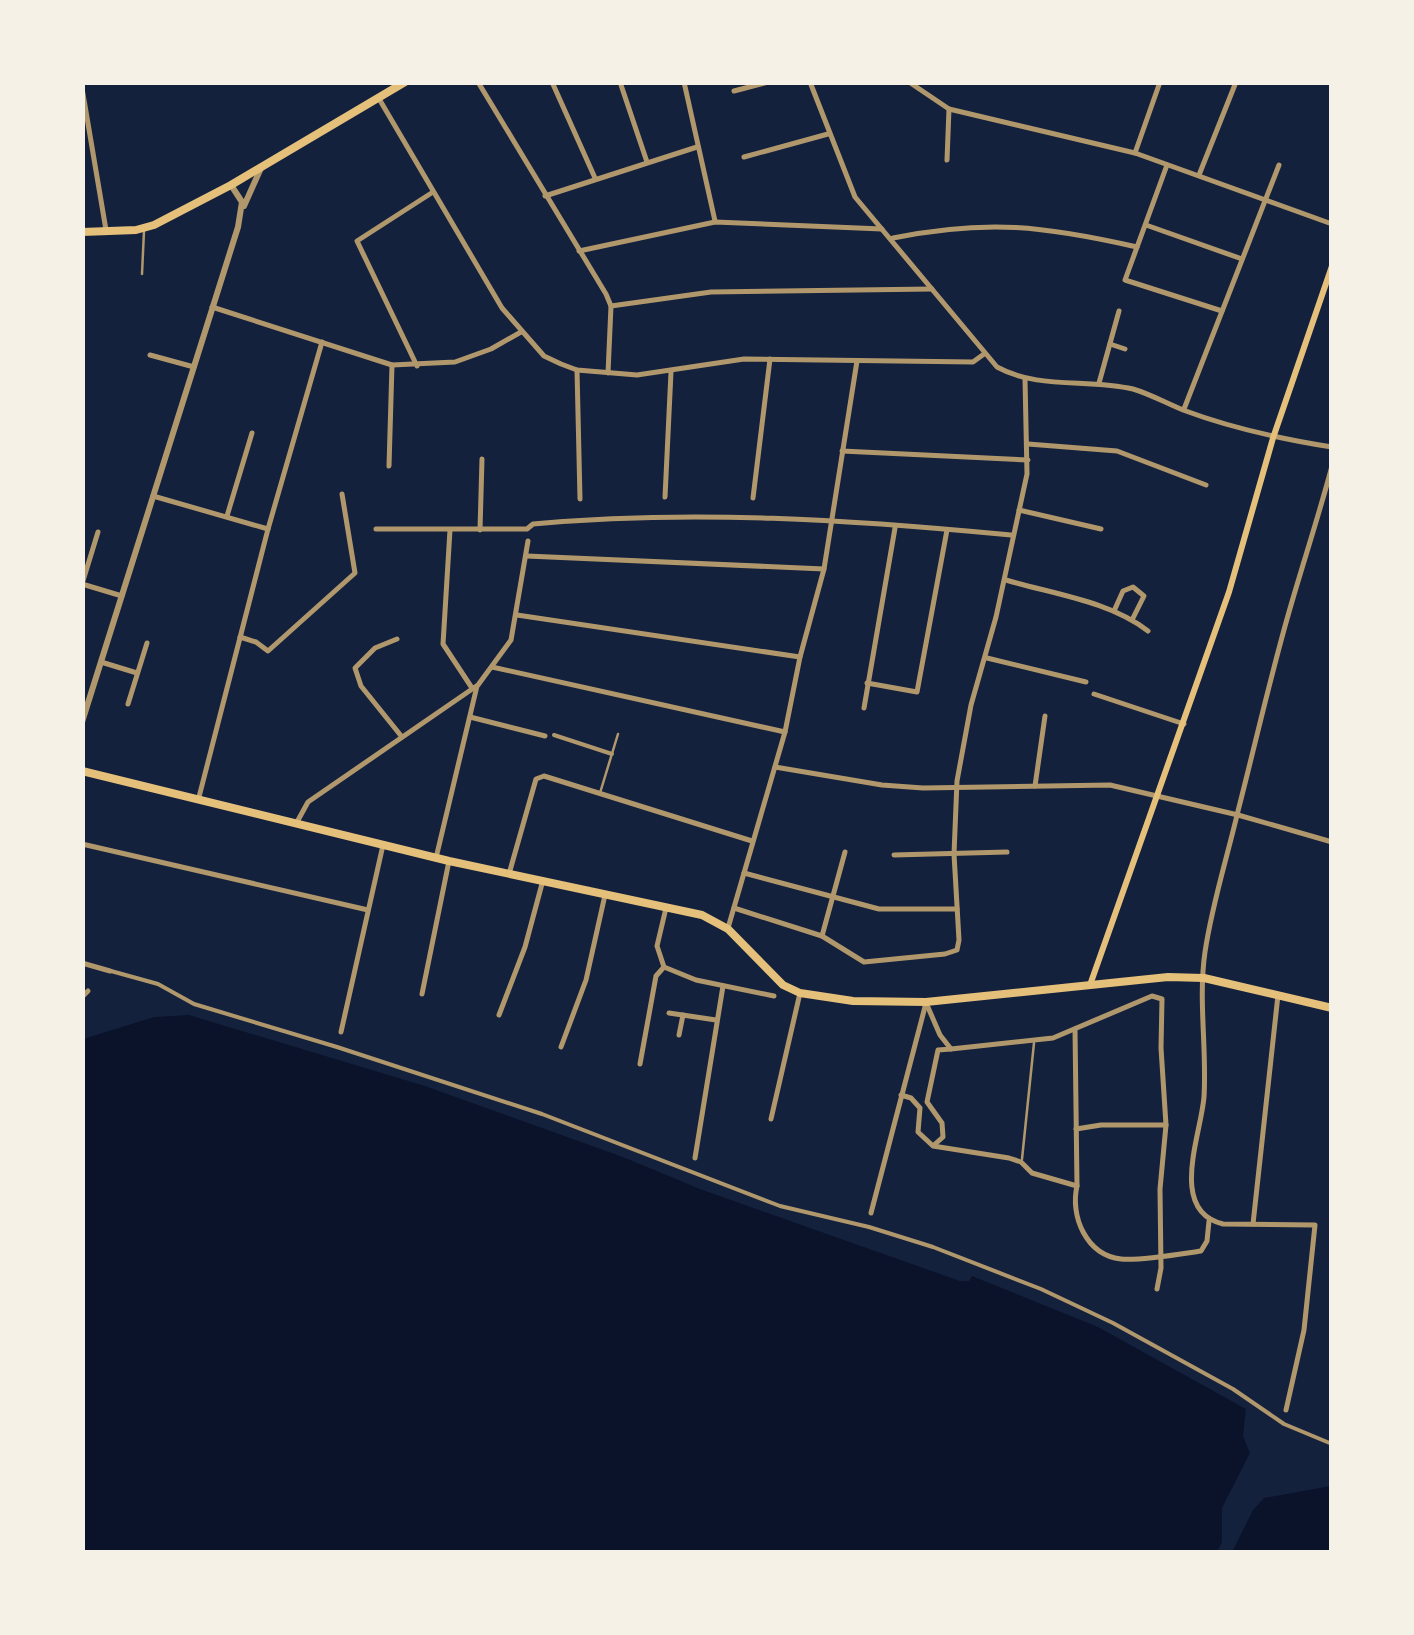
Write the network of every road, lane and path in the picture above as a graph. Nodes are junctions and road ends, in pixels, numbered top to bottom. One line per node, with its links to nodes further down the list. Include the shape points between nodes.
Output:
1 (404, 82): 13 (main road)
2 (478, 82): 28 (street)
3 (552, 82): 25 (street)
4 (620, 82): 20 (street)
5 (684, 82): 16 (street)
6 (768, 82): 12 (street)
7 (810, 82): 15 (street)
8 (909, 82): 14 (street)
9 (1160, 82): 17 (street)
10 (1236, 82): 24 (street)
11 (82, 88): 37 (street)
12 (734, 90)
13 (378, 98): 23 (main road); 27 (street)
14 (949, 109): 17 (street); 19 (street)
15 (829, 134): 18 (street); 35 (street, via 855,197)
16 (697, 146): 20 (street); 31 (street)
17 (1135, 153): 21 (street)
18 (744, 157)
19 (947, 160)
20 (647, 162): 25 (street)
21 (1167, 165): 24 (street); 33 (street)
22 (1279, 165): 29 (street)
23 (262, 166): 26 (main road); 30 (street)
24 (1200, 175): 29 (street)
25 (595, 178): 28 (street)
26 (231, 185): 30 (street); 34 (main road)
27 (433, 192): 49 (street); 58 (street, via 356,241)
28 (545, 196): 40 (street)
29 (1265, 200): 32 (street); 41 (street)
30 (242, 211): 46 (street)
31 (715, 222): 35 (street); 40 (street)
32 (1332, 224)
33 (1145, 225): 39 (street); 41 (street)
34 (144, 229): 37 (main road); 43 (lane)
35 (882, 229): 38 (street)
36 (82, 232): 37 (main road)
37 (106, 233)
38 (891, 238): 39 (street, via 1023,226); 44 (street)
39 (1137, 247): 48 (street, via 1124,280)
40 (578, 251): 45 (street)
41 (1242, 259): 48 (street)
42 (1332, 266): 67 (main road)
43 (142, 274)
44 (934, 289): 45 (street, via 711,292); 54 (street)
45 (610, 306): 62 (street)
46 (212, 307): 50 (street); 59 (street)
47 (1118, 311): 51 (street)
48 (1222, 311): 65 (street)
49 (521, 332): 58 (street, via 472,357); 60 (street, via 544,356)
50 (322, 342): 57 (street); 85 (street)
51 (1110, 344): 52 (street); 64 (street)
52 (1125, 349)
53 (150, 354): 59 (street)
54 (984, 354): 56 (street, via 973,362); 63 (street)
55 (770, 359): 56 (street); 61 (street); 79 (street)
56 (857, 362): 70 (street)
57 (392, 366): 58 (street); 73 (street)
58 (417, 366)
59 (194, 367): 77 (street)
60 (577, 370): 62 (street); 80 (street)
61 (671, 372): 62 (street); 78 (street)
62 (608, 374)
63 (1026, 379): 64 (street); 68 (street)
64 (1099, 383): 65 (street)
65 (1184, 410): 67 (street)
66 (252, 432): 82 (street)
67 (1274, 438): 69 (street); 122 (main road)
68 (1028, 444): 72 (street); 75 (street, via 1116,451)
69 (1332, 447)
70 (842, 451): 72 (street); 83 (street)
71 (482, 459): 89 (street)
72 (1028, 460): 81 (street)
73 (389, 466)
74 (1332, 466): 136 (street)
75 (1206, 485)
76 (342, 494): 103 (street, via 355,572 268,651)
77 (153, 496): 82 (street); 98 (street)
78 (666, 497)
79 (753, 498)
80 (580, 499)
81 (1019, 510): 87 (street); 92 (street)
82 (227, 517): 85 (street)
83 (832, 519): 84 (street); 89 (street, via 610,517); 95 (street)
84 (895, 527): 90 (street); 112 (street)
85 (268, 529): 103 (street)
86 (376, 529): 88 (street)
87 (1101, 529)
88 (450, 530): 89 (street); 113 (street, via 443,644)
89 (480, 530)
90 (947, 530): 92 (street); 112 (street, via 917,692)
91 (98, 532): 97 (street)
92 (1012, 535): 96 (street)
93 (528, 541): 94 (street)
94 (526, 556): 95 (street); 100 (street)
95 (824, 569): 106 (street)
96 (1005, 580): 99 (street); 107 (street)
97 (82, 584): 98 (street)
98 (122, 596): 108 (street)
99 (1114, 612): 101 (street); 101 (street, via 1133,587 1144,596)
100 (517, 615): 106 (street); 109 (street, via 511,640)
101 (1133, 618): 102 (street)
102 (1148, 631)
103 (240, 637): 135 (street)
104 (397, 639): 127 (street, via 375,648 355,668 360,686)
105 (148, 643): 110 (street)
106 (800, 657): 123 (street)
107 (986, 658): 111 (street); 132 (street)
108 (101, 662): 110 (street); 115 (street)
109 (492, 667): 113 (street); 123 (street)
110 (138, 674): 117 (street)
111 (1086, 682)
112 (867, 683): 118 (street)
113 (475, 686): 119 (street); 127 (street)
114 (82, 690): 115 (street)
115 (92, 692): 121 (street)
116 (1094, 694): 122 (street)
117 (128, 704)
118 (864, 708)
119 (470, 716): 126 (street); 146 (street)
120 (1045, 716): 131 (street)
121 (82, 722)
122 (1184, 724): 134 (main road)
123 (785, 732): 129 (street)
124 (618, 734): 128 (lane)
125 (554, 735): 128 (street)
126 (545, 736)
127 (402, 738): 137 (street, via 308,802)
128 (612, 754): 133 (lane)
129 (775, 767): 132 (street, via 882,785); 138 (street)
130 (82, 771): 135 (main road)
131 (1035, 786): 132 (street); 134 (street, via 1110,785)
132 (958, 788): 145 (street)
133 (600, 793): 138 (street); 149 (street, via 536,778)
134 (1158, 795): 136 (street); 163 (main road)
135 (199, 798): 137 (main road)
136 (1238, 815): 139 (street); 162 (street)
137 (297, 822): 141 (main road)
138 (752, 841): 148 (street)
139 (1332, 842)
140 (82, 844): 156 (street)
141 (384, 845): 146 (main road); 156 (street)
142 (845, 852): 152 (street)
143 (1007, 852): 145 (street)
144 (894, 854): 145 (street)
145 (954, 854): 155 (street)
146 (436, 858): 147 (main road)
147 (450, 861): 149 (main road); 166 (street)
148 (744, 873): 152 (street); 154 (street)
149 (509, 874): 150 (main road)
150 (542, 880): 151 (main road); 172 (street)
151 (605, 895): 153 (main road); 180 (street, via 586,980)
152 (833, 897): 155 (street, via 880,910); 158 (street)
153 (666, 908): 157 (main road); 160 (street, via 657,946)
154 (734, 908): 157 (street); 158 (street)
155 (957, 909): 158 (street, via 959,940 945,954 864,962)
156 (368, 910): 176 (street)
157 (728, 929): 165 (main road, via 783,985)
158 (822, 936)
159 (82, 963): 161 (street)
160 (664, 967): 164 (street); 182 (street, via 656,976)
161 (110, 971): 179 (street)
162 (1204, 978): 163 (main road); 167 (main road); 193 (street, via 1204,1097 1192,1195)
163 (1090, 985): 169 (main road)
164 (723, 986): 168 (street); 174 (street)
165 (800, 993): 169 (main road); 184 (street)
166 (422, 994)
167 (1278, 995): 170 (main road); 194 (street)
168 (774, 996)
169 (926, 1002): 181 (street); 183 (street)
170 (1332, 1008)
171 (670, 1013): 173 (street)
172 (500, 1015)
173 (683, 1015): 174 (street); 177 (street)
174 (717, 1020): 188 (street)
175 (1076, 1029): 178 (street); 185 (street, via 1152,996 1162,999); 186 (street)
176 (340, 1032): 179 (street)
177 (679, 1035)
178 (1034, 1042): 181 (street); 189 (lane)
179 (338, 1047): 190 (street)
180 (560, 1047)
181 (951, 1049): 187 (street, via 938,1050 927,1102 944,1137)
182 (640, 1064)
183 (902, 1095): 187 (street, via 920,1108 918,1132); 192 (street)
184 (771, 1119)
185 (1166, 1124): 186 (street); 196 (street)
186 (1076, 1129): 191 (street)
187 (933, 1146): 189 (street)
188 (695, 1158): 190 (street)
189 (1022, 1162): 191 (street, via 1032,1172)
190 (690, 1171): 195 (street, via 780,1206)
191 (1077, 1186): 196 (street, via 1083,1233 1098,1250 1119,1259)
192 (871, 1213): 195 (street)
193 (1209, 1221): 194 (street); 196 (street, via 1200,1251)
194 (1253, 1224): 198 (street, via 1315,1225 1304,1330)
195 (869, 1227): 199 (street, via 1114,1323)
196 (1158, 1255): 197 (street)
197 (1157, 1290)
198 (1286, 1410): 199 (street)
199 (1280, 1422): 200 (street)
200 (1332, 1444)

